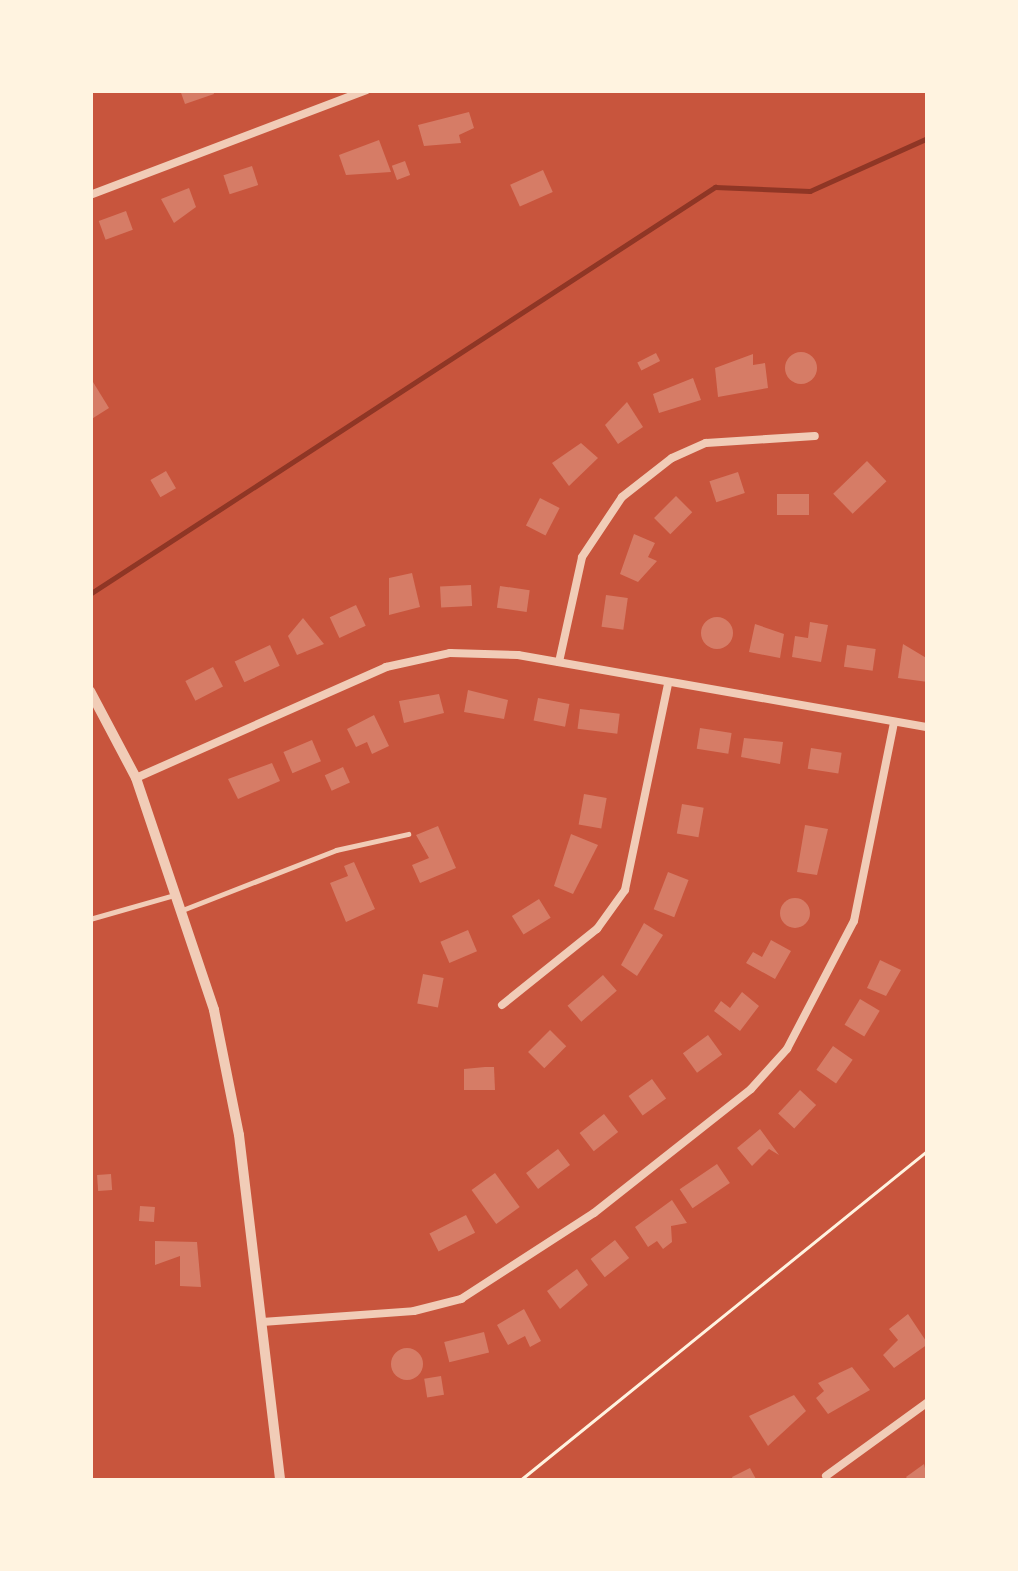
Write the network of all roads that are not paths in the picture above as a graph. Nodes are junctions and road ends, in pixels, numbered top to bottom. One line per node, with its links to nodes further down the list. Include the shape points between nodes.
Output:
1 (367, 90): 2 (street)
2 (90, 195)
3 (815, 436): 4 (street, via 706,443 622,496 578,568)
4 (559, 662): 5 (street); 9 (street, via 475,652 401,662)
5 (668, 684): 7 (street); 14 (street, via 625,890 598,929)
6 (90, 691): 9 (street)
7 (894, 722): 8 (street); 15 (street, via 854,920 787,1049 751,1089 594,1214 475,1292 414,1311)
8 (928, 728)
9 (136, 778): 11 (street)
10 (408, 834): 12 (lane, via 336,850)
11 (180, 893): 12 (street); 13 (lane)
12 (185, 909): 15 (street, via 228,1073)
13 (90, 919)
14 (502, 1005)
15 (262, 1322): 18 (street)
16 (928, 1402): 17 (street)
17 (826, 1476)
18 (280, 1481)

